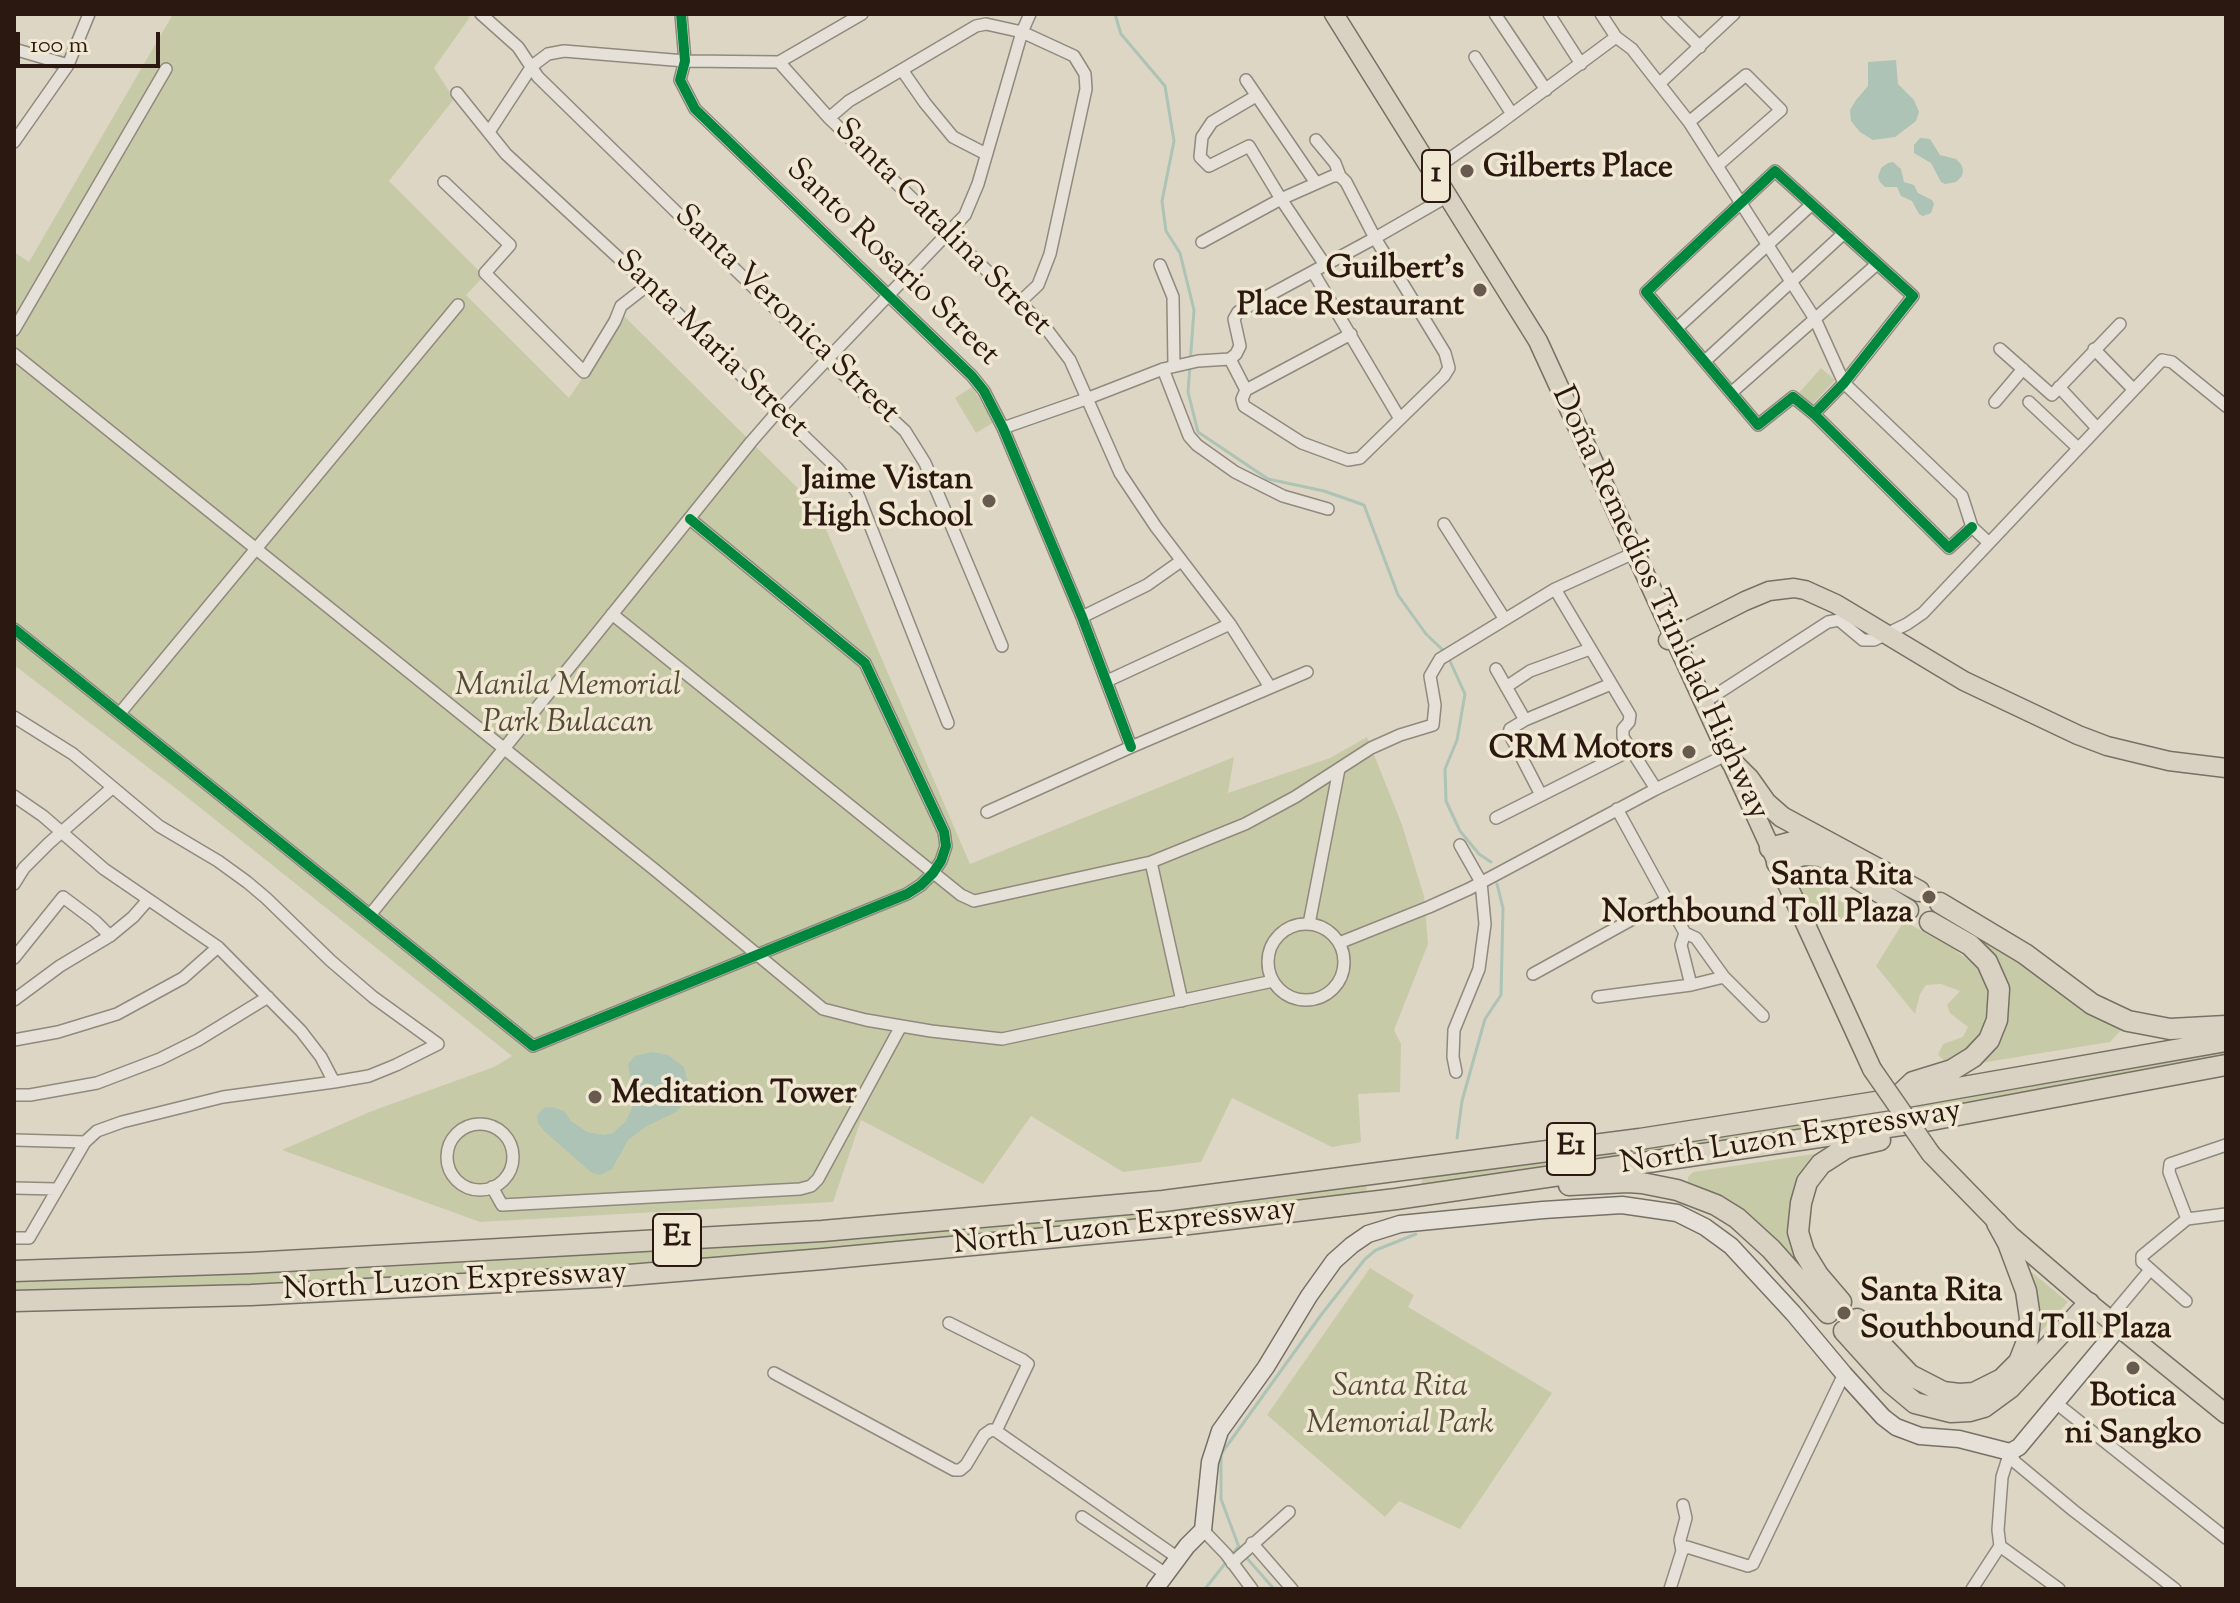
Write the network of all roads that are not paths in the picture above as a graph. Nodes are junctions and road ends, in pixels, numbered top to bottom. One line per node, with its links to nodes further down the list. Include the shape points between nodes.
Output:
1 (89, 14): 20 (street)
2 (481, 14): 21 (street, Santa Veronica Street)
3 (681, 14): 17 (street, Santo Rosario Street)
4 (862, 14): 18 (street)
5 (1030, 14): 12 (street)
6 (1334, 14): 37 (main road, Doña Remedios Trinidad Highway / 1)
7 (1495, 14): 26 (street)
8 (1549, 14): 19 (street)
9 (1601, 14): 13 (street)
10 (1668, 14): 14 (street)
11 (1734, 14): 14 (street)
12 (1022, 32): 23 (street, via 976,26); 35 (street); 57 (street, via 1074,56 1085,74 1086,89 1050,254 1038,285)
13 (1616, 37): 19 (street); 25 (street)
14 (1700, 47): 25 (street)
15 (14, 49): 20 (street)
16 (1475, 57): 29 (street)
17 (685, 61): 18 (street); 21 (street, via 564,51 548,54); 56 (street, Santo Rosario Street, via 680,80 695,109)
18 (779, 62): 30 (street, Santa Catalina Street)
19 (1581, 64): 26 (street)
20 (68, 65): 34 (street)
21 (532, 66): 32 (street); 68 (street, Santa Veronica Street)
22 (166, 69): 62 (street)
23 (902, 70): 30 (street); 35 (street, via 953,137)
24 (1246, 80): 28 (street)
25 (1660, 83): 31 (street)
26 (1546, 90): 29 (street)
27 (457, 93): 32 (street, Santa Maria Street)
28 (1256, 96): 40 (street); 42 (street, via 1212,122 1202,137 1200,157 1209,166 1249,146)
29 (1512, 114): 37 (street)
30 (829, 118): 45 (street, Santa Catalina Street)
31 (1689, 122): 36 (street); 36 (street, via 1746,75 1781,110)
32 (489, 132): 55 (street, Santa Maria Street, via 506,154)
33 (1316, 140): 38 (street)
34 (14, 142)
35 (986, 154): 45 (street, via 965,215)
36 (1717, 166): 43 (street)
37 (1432, 171): 41 (main road, Doña Remedios Trinidad Highway / 1)
38 (1340, 176): 40 (street); 47 (street)
39 (444, 182): 55 (street, via 510,245 485,273 584,372 621,306)
40 (1316, 183): 42 (street)
41 (1448, 196): 47 (street); 93 (main road, Doña Remedios Trinidad Highway / 1, via 1538,341)
42 (1281, 199): 48 (street); 52 (street)
43 (1740, 203): 44 (street, via 1775,171); 49 (street); 61 (street, via 1646,292)
44 (1811, 205): 46 (street); 49 (street)
45 (949, 234): 56 (street); 57 (street, Santa Catalina Street)
46 (1843, 234): 50 (street); 54 (street)
47 (1375, 238): 52 (street); 83 (street, via 1449,368)
48 (1202, 242)
49 (1767, 245): 54 (street); 61 (street)
50 (1877, 264): 59 (street); 72 (street, via 1913,296)
51 (1160, 265): 70 (street, via 1175,305)
52 (1325, 265): 53 (street)
53 (1313, 272): 63 (street); 67 (street, via 1238,312 1234,319 1240,346)
54 (1791, 281): 59 (street); 69 (street)
55 (648, 285): 81 (street, Santa Maria Street)
56 (889, 296): 68 (street); 84 (street, Santo Rosario Street, via 972,376)
57 (1021, 301): 77 (street, Santa Catalina Street, via 1070,360)
58 (458, 305): 92 (street)
59 (1815, 319): 72 (street); 76 (street)
60 (2120, 324): 65 (street)
61 (1677, 328): 69 (street)
62 (14, 330)
63 (1351, 334): 75 (street); 83 (street)
64 (2000, 349): 71 (street)
65 (2094, 349): 73 (street); 74 (street)
66 (14, 354): 92 (street)
67 (1230, 359): 70 (street); 75 (street)
68 (828, 360): 81 (street); 103 (street, Santa Veronica Street, via 917,448)
69 (1705, 361): 76 (street)
70 (1172, 366): 77 (street); 87 (street, via 1189,436 1197,445 1283,496)
71 (2023, 369): 73 (street, via 2052,395); 78 (street)
72 (1844, 383): 82 (street); 90 (street, via 1962,496)
73 (2059, 387): 85 (street)
74 (2133, 389): 80 (street, via 2162,360 2172,362); 85 (street)
75 (1246, 390): 83 (street, via 1244,406 1302,443 1348,460 1360,458)
76 (1731, 393): 82 (street, via 1758,425 1793,397)
77 (1086, 399): 84 (street); 94 (street, Santa Catalina Street, via 1120,473)
78 (1995, 402)
79 (2029, 402): 86 (street)
80 (2226, 406)
81 (778, 411): 88 (street); 115 (street, Santa Maria Street, via 857,492)
82 (1814, 414): 90 (street, via 1949,548)
83 (1400, 419)
84 (1003, 428): 97 (street, Santo Rosario Street)
85 (2097, 428): 86 (street)
86 (2078, 448): 91 (street)
87 (1328, 509)
88 (690, 519): 96 (street); 134 (street, via 865,663 944,832 946,846)
89 (1444, 524): 98 (street)
90 (1972, 527): 91 (street)
91 (1989, 543): 101 (street, via 1923,613)
92 (256, 550): 112 (street); 117 (street)
93 (1634, 553): 95 (street); 111 (main road, Doña Remedios Trinidad Highway / 1)
94 (1181, 561): 97 (street, via 1147,585); 99 (street, Santa Catalina Street)
95 (1555, 589): 98 (street); 104 (street)
96 (612, 614): 117 (street); 134 (street)
97 (1082, 617): 107 (street, Santo Rosario Street)
98 (1504, 618): 121 (street, via 1440,659 1430,676 1433,725 1371,748)
99 (1230, 624): 107 (street); 109 (street, Santa Catalina Street)
100 (14, 629): 112 (street)
101 (1887, 634): 102 (main road, via 1816,594 1794,588 1769,591); 111 (street, via 1863,640 1839,620 1828,622); 120 (main road, via 1964,681 2078,735 2169,761)
102 (1668, 640)
103 (1002, 646)
104 (1590, 649): 108 (street); 110 (street, via 1530,671)
105 (1496, 669): 110 (street)
106 (1307, 672): 109 (street)
107 (1107, 681): 116 (street, Santo Rosario Street)
108 (1611, 684): 114 (street); 118 (street, via 1630,715 1622,733)
109 (1270, 687): 116 (street)
110 (1506, 687): 114 (street)
111 (1703, 703): 119 (main road, Doña Remedios Trinidad Highway / 1)
112 (120, 713): 141 (street)
113 (14, 717): 122 (street, via 73,754)
114 (1525, 720): 124 (street, via 1509,733)
115 (948, 723)
116 (1131, 747): 127 (street)
117 (504, 749): 141 (street); 147 (street)
118 (1631, 750): 123 (street); 124 (street)
119 (1729, 758): 123 (street); 130 (highway, via 1776,812); 132 (main road, Doña Remedios Trinidad Highway / 1)
120 (2226, 768)
121 (1339, 769): 133 (street, via 1245,824); 142 (street)
122 (112, 788): 129 (street); 164 (street, via 159,826 247,882 341,970 438,1044 369,1076)
123 (1656, 789): 126 (street)
124 (1541, 795): 128 (street)
125 (14, 796): 129 (street)
126 (1617, 809): 135 (street); 139 (street)
127 (987, 812)
128 (1496, 818)
129 (61, 832): 136 (street); 138 (street)
130 (1829, 843): 132 (highway, via 1797,841); 137 (highway)
131 (1460, 845): 135 (street)
132 (1774, 856): 140 (highway, via 1821,856); 177 (main road, Doña Remedios Trinidad Highway / 1, bridge, via 1872,1069 1931,1154)
133 (1151, 862): 134 (street, via 974,901); 156 (street)
134 (933, 873): 147 (street, via 907,894)
135 (1481, 882): 145 (street); 163 (street, via 1485,924 1479,969 1454,1030)
136 (14, 884)
137 (1919, 891)
138 (148, 900): 144 (street); 146 (street)
139 (1667, 900): 143 (street); 149 (street)
140 (1908, 910)
141 (370, 915): 147 (street, via 533,1046)
142 (1309, 924): 145 (street); 151 (street, via 1287,930 1272,947)
143 (1685, 933): 150 (street, via 1696,938); 152 (street, via 1681,945)
144 (110, 936): 148 (street, via 63,897); 155 (street)
145 (1339, 943): 151 (street, via 1344,955 1340,980 1321,997 1296,999)
146 (218, 947): 153 (street); 160 (street, via 183,978 117,1014)
147 (759, 955): 158 (street, via 823,1009)
148 (14, 958)
149 (1533, 974)
150 (1724, 977): 152 (street); 157 (street)
151 (1273, 981): 156 (street)
152 (1691, 985): 154 (street)
153 (268, 997): 164 (street, via 301,1031); 165 (street, via 160,1059 97,1083)
154 (1598, 997)
155 (14, 1000)
156 (1182, 1001): 158 (street, via 1002,1039)
157 (1763, 1016)
158 (901, 1026): 172 (street, via 811,1186 502,1205)
159 (2226, 1026): 166 (highway, via 2170,1029 2128,1021 2092,1004 2025,954 1935,912 1987,962 1999,989 1997,1020 1989,1040 1973,1057 1913,1082)
160 (14, 1040)
161 (2226, 1041): 166 (highway, North Luzon Expressway / E1)
162 (2226, 1065): 167 (highway, North Luzon Expressway / E1)
163 (1456, 1072)
164 (334, 1082): 169 (street, via 209,1101 122,1122)
165 (14, 1095)
166 (1895, 1099): 180 (highway, North Luzon Expressway / E1, via 1625,1141 1163,1201 822,1231)
167 (1915, 1123): 171 (highway, North Luzon Expressway / E1); 171 (highway, via 1899,1135 1846,1148 1821,1164 1807,1182 1798,1232 1835,1308 1737,1218 1705,1200 1642,1183 1550,1186)
168 (14, 1140): 169 (street)
169 (85, 1142): 174 (street)
170 (2226, 1145): 176 (street, via 2170,1164)
171 (1526, 1180): 181 (highway, North Luzon Expressway / E1, via 1164,1227 633,1275)
172 (492, 1187): 172 (street, via 465,1186 450,1171 450,1144 469,1126 494,1127 511,1145 510,1170)
173 (14, 1188): 174 (street)
174 (56, 1189): 178 (street, via 29,1238)
175 (2226, 1214): 176 (street)
176 (2187, 1219): 179 (street, via 2142,1256)
177 (1997, 1223): 182 (main road, Doña Remedios Trinidad Highway / 1); 186 (highway, via 2026,1291 2028,1339)
178 (14, 1238)
179 (2150, 1270): 183 (street); 185 (street)
180 (14, 1271)
181 (14, 1301)
182 (2086, 1301): 185 (main road, Doña Remedios Trinidad Highway / 1); 186 (highway); 186 (highway, via 2010,1388 1970,1411 1915,1403 1891,1383 1851,1325 1910,1375 1943,1392 1983,1390)
183 (2186, 1301)
184 (949, 1323): 191 (street, via 1028,1364)
185 (2114, 1323): 189 (main road); 190 (main road, Doña Remedios Trinidad Highway / 1)
186 (2019, 1362)
187 (774, 1373): 191 (street, via 954,1470 966,1465 984,1435)
188 (1844, 1374): 192 (main road, via 1896,1427); 196 (main road, via 1731,1246 1677,1213 1622,1205 1400,1224 1368,1234 1334,1261 1226,1421 1210,1462); 200 (street, via 1753,1564 1687,1547)
189 (2056, 1403): 192 (main road); 197 (street)
190 (2226, 1414)
191 (996, 1431): 201 (street)
192 (2010, 1452): 199 (street, via 2002,1477); 210 (street, via 2074,1511)
193 (1683, 1505): 200 (street)
194 (1289, 1512): 198 (street)
195 (1082, 1517): 203 (street)
196 (1203, 1530): 201 (main road); 202 (street)
197 (2226, 1538)
198 (1249, 1546): 202 (street); 206 (street)
199 (2000, 1546): 208 (street); 209 (street)
200 (1682, 1551): 207 (street)
201 (1178, 1558): 203 (main road)
202 (1234, 1560): 205 (street)
203 (1166, 1574): 204 (main road)
204 (1155, 1589)
205 (1252, 1589)
206 (1292, 1589)
207 (1670, 1589)
208 (1972, 1589)
209 (2059, 1589)
210 (2175, 1589)

